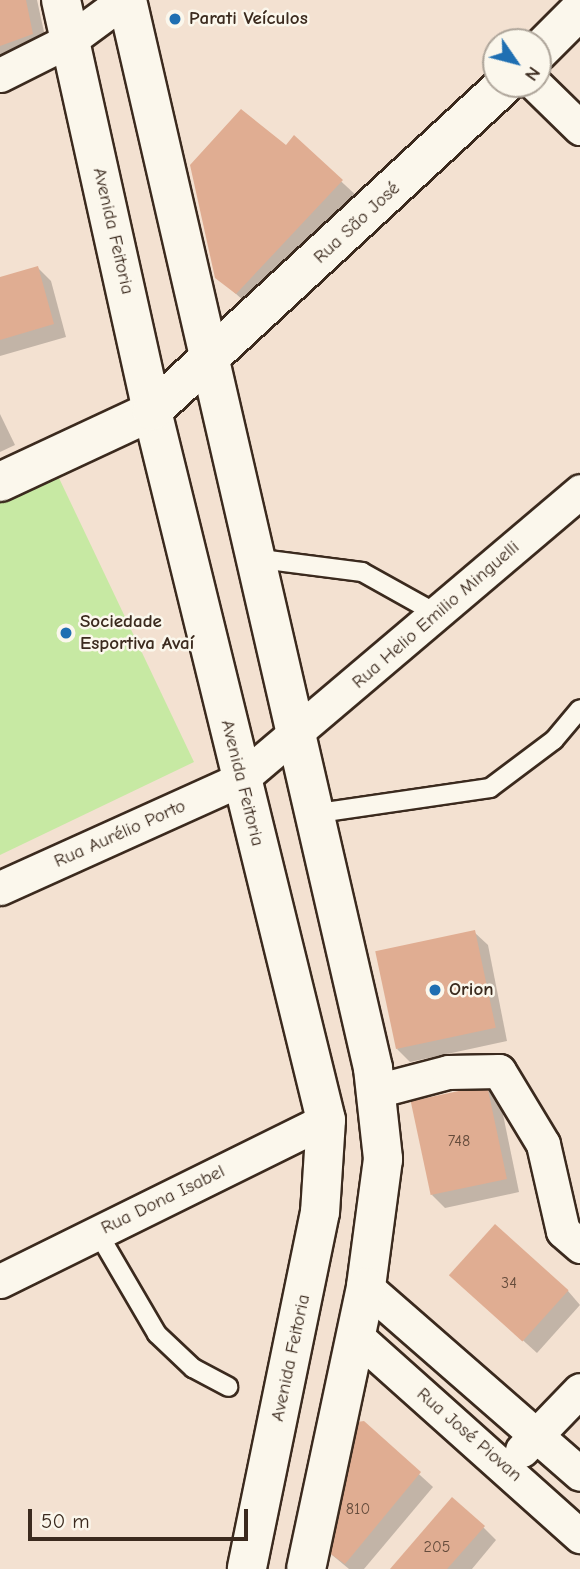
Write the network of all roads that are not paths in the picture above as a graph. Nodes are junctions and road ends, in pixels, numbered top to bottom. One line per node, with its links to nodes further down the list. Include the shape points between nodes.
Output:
1 (61, 0): 5 (main road, Avenida Feitoria)
2 (126, 0): 5 (street); 10 (main road)
3 (580, 10): 4 (main road)
4 (552, 38)
5 (70, 40): 6 (street); 11 (main road, Avenida Feitoria)
6 (0, 75)
7 (490, 98): 10 (main road, Rua São José)
8 (549, 98): 9 (street)
9 (580, 128)
10 (210, 361): 11 (main road, Rua São José); 14 (main road)
11 (152, 411): 12 (main road, Rua São José); 18 (main road, Avenida Feitoria)
12 (0, 482)
13 (579, 497): 15 (street, Rua Helio Emilio Minguelli)
14 (253, 558): 15 (lane, via 362,572); 17 (main road)
15 (437, 614): 17 (street, Rua Helio Emilio Minguelli)
16 (580, 709): 19 (lane, via 554,740 490,788)
17 (293, 738): 18 (street, Rua Helio Emilio Minguelli); 19 (main road)
18 (241, 779): 20 (street, Rua Aurélio Porto); 22 (main road, Avenida Feitoria)
19 (311, 814): 21 (main road)
20 (0, 888)
21 (376, 1091): 24 (street, via 448,1072 499,1071 543,1144 563,1231); 26 (main road, via 383,1159)
22 (326, 1120): 23 (street, Rua Dona Isabel); 34 (main road, Avenida Feitoria, via 320,1212)
23 (98, 1233): 25 (street, Rua Dona Isabel); 28 (lane, via 157,1334 193,1368)
24 (580, 1246)
25 (0, 1281)
26 (366, 1287): 27 (main road); 30 (street)
27 (355, 1335): 31 (street, Rua José Piovan); 35 (main road)
28 (228, 1387)
29 (580, 1390): 30 (street)
30 (538, 1435): 31 (street); 32 (street)
31 (505, 1465): 33 (street, Rua José Piovan)
32 (580, 1474)
33 (580, 1536)
34 (247, 1569)
35 (306, 1569)

